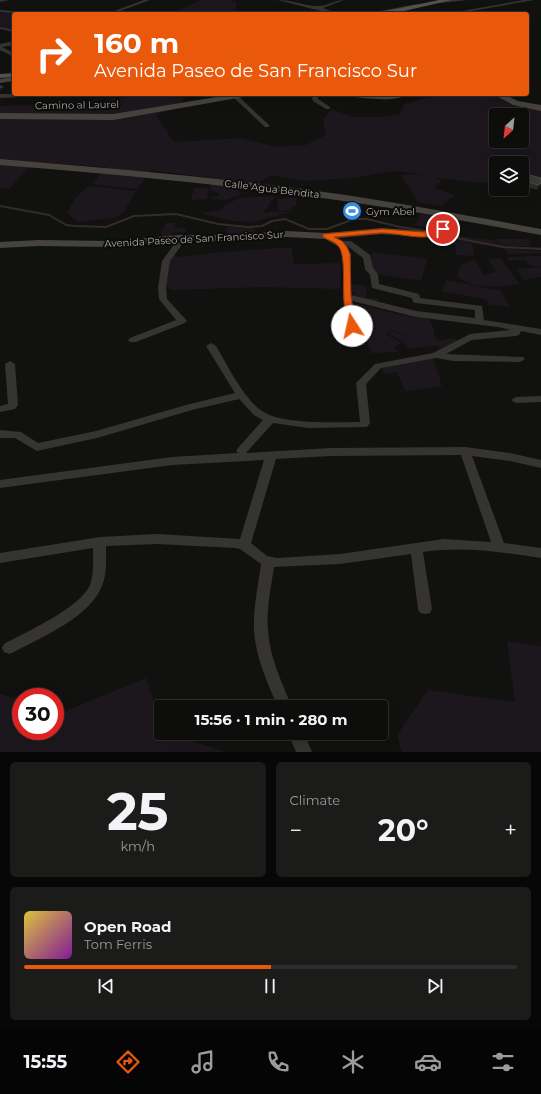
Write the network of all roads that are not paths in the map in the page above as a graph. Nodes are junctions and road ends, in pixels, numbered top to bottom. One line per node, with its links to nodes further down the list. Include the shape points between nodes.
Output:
1 (7, 0): 8 (street)
2 (148, 0): 14 (street)
3 (280, 0): 11 (street)
4 (342, 0): 11 (street)
5 (449, 0): 9 (main road)
6 (465, 0): 9 (street)
7 (532, 0): 18 (street)
8 (0, 1)
9 (440, 2): 10 (main road)
10 (428, 4): 16 (street); 17 (main road)
11 (318, 8): 15 (street)
12 (0, 11): 13 (street)
13 (12, 12)
14 (114, 12)
15 (331, 12)
16 (378, 12)
17 (390, 12)
18 (459, 12)
19 (0, 28): 20 (street)
20 (12, 31)
21 (12, 44): 22 (street)
22 (0, 47): 23 (street)
23 (12, 54)
24 (12, 75): 25 (main road)
25 (0, 76)
26 (12, 80): 27 (main road)
27 (0, 85)
28 (12, 95): 29 (street)
29 (0, 96)
30 (240, 96): 35 (main road, Camino al Laurel)
31 (314, 96): 36 (street, via 315,100)
32 (367, 96): 33 (main road)
33 (385, 96)
34 (501, 96): 37 (main road, via 516,103)
35 (236, 97): 38 (main road, Camino al Laurel, via 113,117); 39 (street)
36 (328, 108)
37 (541, 108)
38 (0, 116)
39 (267, 126)
40 (0, 162): 41 (main road, Calle Agua Bendita, via 161,175 294,191)
41 (451, 215): 42 (main road, Calle Agua Bendita); 43 (main road, Avenida Paseo de San Francisco Sur, via 443,229 432,233 382,231)
42 (541, 232)
43 (326, 236): 44 (main road, Avenida Paseo de San Francisco Sur, via 286,234); 45 (street)
44 (179, 238): 46 (main road, Avenida Paseo de San Francisco Sur, via 110,244); 52 (street, via 177,246 166,261 162,288 163,299 182,321)
45 (340, 243): 47 (street, via 346,254); 48 (street, via 354,246 367,257 369,269 374,274 375,286 416,296 416,300 479,308)
46 (0, 245)
47 (347, 297): 48 (street, via 416,314); 53 (street)
48 (480, 322): 49 (street)
49 (520, 328): 50 (street); 51 (street); 55 (street, via 516,329 516,333 470,337)
50 (541, 328)
51 (541, 332)
52 (133, 340)
53 (354, 340)
54 (211, 346): 58 (street)
55 (436, 355): 56 (street, via 453,358); 62 (street, via 375,368 360,386 364,424 304,424)
56 (520, 359)
57 (10, 364): 61 (street, via 13,404 11,407)
58 (242, 395): 62 (street, via 258,414); 63 (street, via 46,445 37,446 17,435)
59 (541, 399): 60 (street)
60 (516, 400)
61 (0, 409)
62 (270, 419): 64 (street)
63 (0, 434)
64 (242, 451)
65 (465, 451): 66 (street, via 330,452); 67 (street); 71 (street)
66 (271, 456): 68 (street, via 172,461); 70 (street)
67 (541, 464)
68 (0, 484)
69 (100, 542): 70 (street, via 180,540 219,541); 74 (street); 77 (street, via 98,581 92,594 77,609)
70 (244, 545): 75 (street)
71 (499, 547): 72 (street, via 444,544); 73 (street)
72 (416, 548): 75 (street, via 340,559); 76 (street)
73 (541, 553)
74 (0, 558)
75 (268, 562): 78 (street, via 261,638 265,658)
76 (425, 609)
77 (9, 648)
78 (282, 700)
79 (299, 740): 80 (street)
80 (304, 752)

